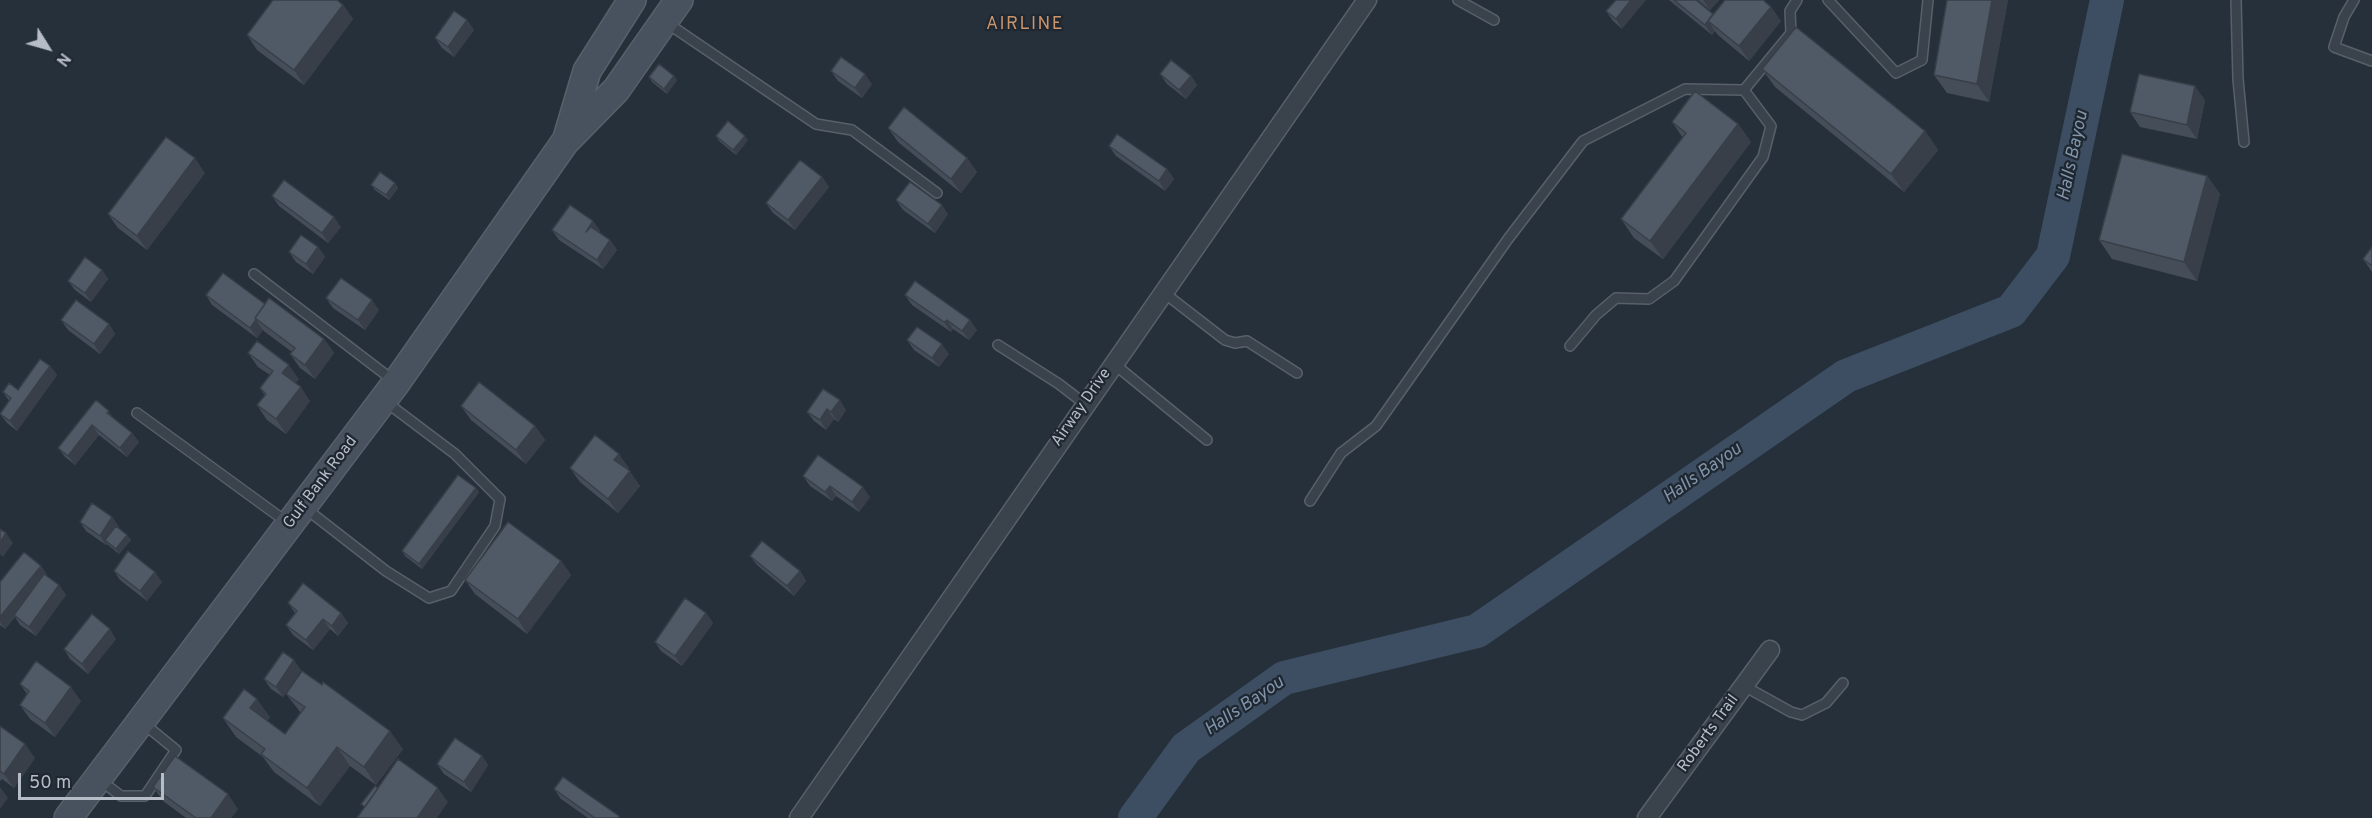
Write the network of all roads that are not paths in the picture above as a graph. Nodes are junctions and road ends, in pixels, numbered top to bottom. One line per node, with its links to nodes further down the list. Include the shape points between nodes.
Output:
1 (632, 0): 13 (main road, Gulf Bank Road, via 586,71)
2 (1367, 0): 17 (street, Airway Drive)
3 (1458, 0): 10 (lane)
4 (1797, 0): 12 (lane, via 1790,11 1791,33)
5 (1828, 0): 6 (lane, via 1896,73 1922,60)
6 (1928, 0)
7 (2236, 0): 14 (lane)
8 (2354, 0): 11 (lane, via 2334,47)
9 (672, 11): 13 (main road, Gulf Bank Road, via 616,90); 15 (lane, via 816,124 852,130)
10 (1494, 20)
11 (2372, 61)
12 (1744, 90): 19 (lane, via 1771,126 1763,157 1674,281 1648,299 1617,298 1596,315); 26 (lane, via 1685,89 1582,141 1376,426 1341,453)
13 (565, 142): 22 (main road, Gulf Bank Road)
14 (2244, 142)
15 (937, 193)
16 (254, 274): 22 (lane)
17 (1163, 291): 20 (street, Airway Drive); 21 (lane, via 1225,340 1247,341)
18 (998, 345): 23 (lane)
19 (1570, 346)
20 (1113, 363): 23 (street, Airway Drive); 25 (lane)
21 (1297, 373)
22 (390, 391): 27 (main road, Gulf Bank Road); 27 (lane, via 500,499 495,526 451,591 429,598)
23 (1085, 404): 34 (street, Airway Drive)
24 (137, 413): 27 (lane)
25 (1207, 440)
26 (1310, 501)
27 (296, 516): 31 (main road, Gulf Bank Road)
28 (1770, 650): 30 (street, Roberts Trail)
29 (1843, 683): 30 (lane, via 1827,703 1802,715)
30 (1744, 686): 35 (street, Roberts Trail)
31 (141, 721): 32 (main road, Gulf Bank Road); 32 (lane, via 176,750 145,796 121,796)
32 (98, 778): 33 (main road, Gulf Bank Road)
33 (68, 818)
34 (799, 818)
35 (1647, 818)

